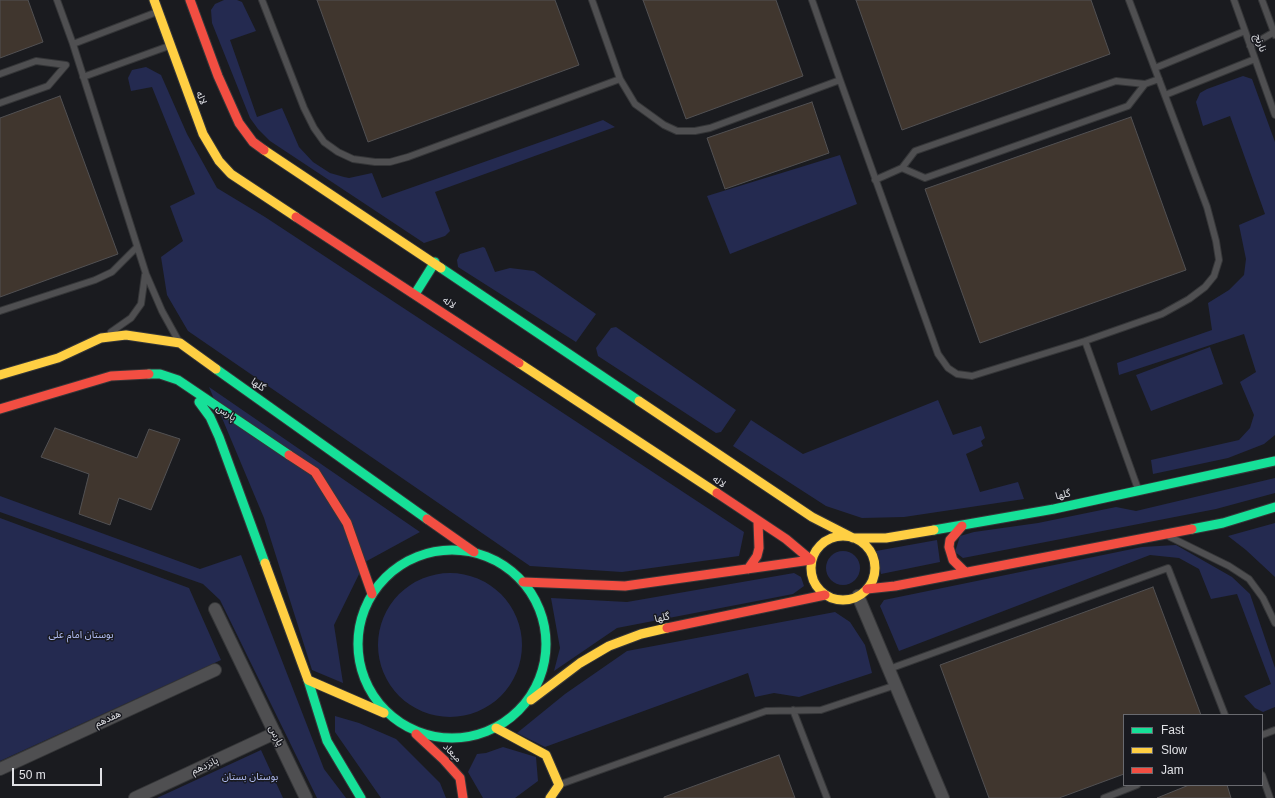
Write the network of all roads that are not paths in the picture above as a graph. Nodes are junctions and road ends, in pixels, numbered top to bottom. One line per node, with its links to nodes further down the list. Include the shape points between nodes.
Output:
1 (57, 0): 13 (lane)
2 (154, 0): 10 (street, لاله)
3 (191, 0): 32 (street, via 218,76 239,123 253,142)
4 (262, 0): 22 (lane, via 314,128 324,142 353,159 390,162 408,157)
5 (592, 0): 22 (lane)
6 (812, 0): 24 (lane)
7 (1129, 0): 19 (lane)
8 (1234, 0): 11 (lane, نارنج)
9 (1262, 0): 12 (lane, نارنج)
10 (157, 12): 13 (lane); 14 (street, لاله)
11 (1245, 31): 15 (lane, نارنج); 19 (lane)
12 (1274, 34): 15 (lane)
13 (73, 44): 16 (lane)
14 (169, 46): 21 (lane); 34 (street, لاله, via 203,134 219,161 247,186)
15 (1250, 46): 17 (lane, نارنج)
16 (77, 59): 18 (lane); 21 (lane)
17 (1255, 59): 26 (lane); 28 (lane, نارنج)
18 (66, 65): 20 (lane, via 36,61); 27 (lane, via 48,86)
19 (1154, 68): 23 (lane)
20 (0, 74)
21 (83, 76): 31 (lane)
22 (620, 79): 24 (lane, via 635,104 664,125 685,132 710,128)
23 (1159, 79): 25 (lane); 26 (lane)
24 (840, 80): 30 (lane)
25 (1145, 84): 29 (lane, via 1116,81 915,151); 29 (lane, via 1128,106 925,178)
26 (1165, 95): 37 (lane, via 1213,228 1219,260 1214,276 1205,287 1189,299 1162,314)
27 (0, 103)
28 (1275, 115)
29 (902, 168): 30 (lane)
30 (875, 180): 37 (lane, via 938,354 948,368 957,374 972,376)
31 (137, 247): 33 (lane); 35 (lane, via 112,272)
32 (434, 262): 34 (street); 48 (street, via 812,517)
33 (146, 274): 36 (lane, via 141,304 131,318); 38 (lane, via 162,311)
34 (415, 294): 45 (street, لاله)
35 (0, 311)
36 (101, 338): 38 (street, گلها, via 126,335); 39 (street, گلها, via 58,358)
37 (1085, 341): 43 (lane)
38 (180, 343): 49 (street, گلها)
39 (0, 375)
40 (199, 402): 61 (street, پارس, via 210,417 219,437)
41 (0, 409): 55 (street, پارس, via 111,376 160,374 178,380 316,472 347,523)
42 (1275, 461): 43 (street, گلها)
43 (1138, 489): 46 (street, گلها, via 1054,509)
44 (1275, 507): 47 (street, via 1223,523)
45 (758, 522): 50 (street, لاله); 51 (street, via 759,548)
46 (962, 526): 48 (street, گلها, via 886,538); 52 (street, via 950,540 949,547 953,560)
47 (1164, 534): 52 (street); 58 (lane, via 1230,566 1249,579 1263,598)
48 (853, 538): 50 (street, via 832,538 823,543); 54 (street, via 869,550 874,560 872,580)
49 (476, 553): 53 (street, via 493,559); 55 (street, via 451,550 426,554 403,564 383,580)
50 (811, 560): 51 (street); 56 (street, via 813,580)
51 (748, 569): 53 (street, via 625,586)
52 (965, 572): 54 (street)
53 (523, 582): 63 (street, via 536,600 547,644 544,666 536,688)
54 (863, 593): 56 (street, via 842,600); 59 (street)
55 (372, 594): 66 (street, via 359,624 357,649 362,674 372,696)
56 (825, 595): 63 (street, گلها, via 640,634 609,646 580,663)
57 (215, 609): 70 (street, پارس)
58 (1275, 623)
59 (889, 669): 62 (street); 65 (lane, via 1168,568)
60 (215, 670): 72 (street, هفدهم)
61 (308, 680): 66 (street); 78 (street, پارس, via 327,741)
62 (896, 685): 64 (lane, via 821,710); 82 (street)
63 (523, 706): 67 (street, via 511,719)
64 (793, 710): 74 (lane, via 766,711); 81 (lane)
65 (1225, 714)
66 (389, 716): 68 (street)
67 (496, 728): 68 (street, via 479,735 456,739 434,738); 74 (street, via 546,755)
68 (412, 730): 79 (street, میعاد, via 460,778)
69 (1275, 730): 71 (lane)
70 (275, 733): 76 (street, پانزدهم); 77 (street, پارس)
71 (1263, 735)
72 (0, 768)
73 (1263, 778): 84 (lane)
74 (559, 785): 80 (street)
75 (1134, 786): 83 (lane)
76 (135, 798)
77 (306, 798)
78 (361, 798)
79 (463, 798)
80 (550, 798)
81 (827, 798)
82 (943, 798)
83 (1104, 798)
84 (1270, 798)

